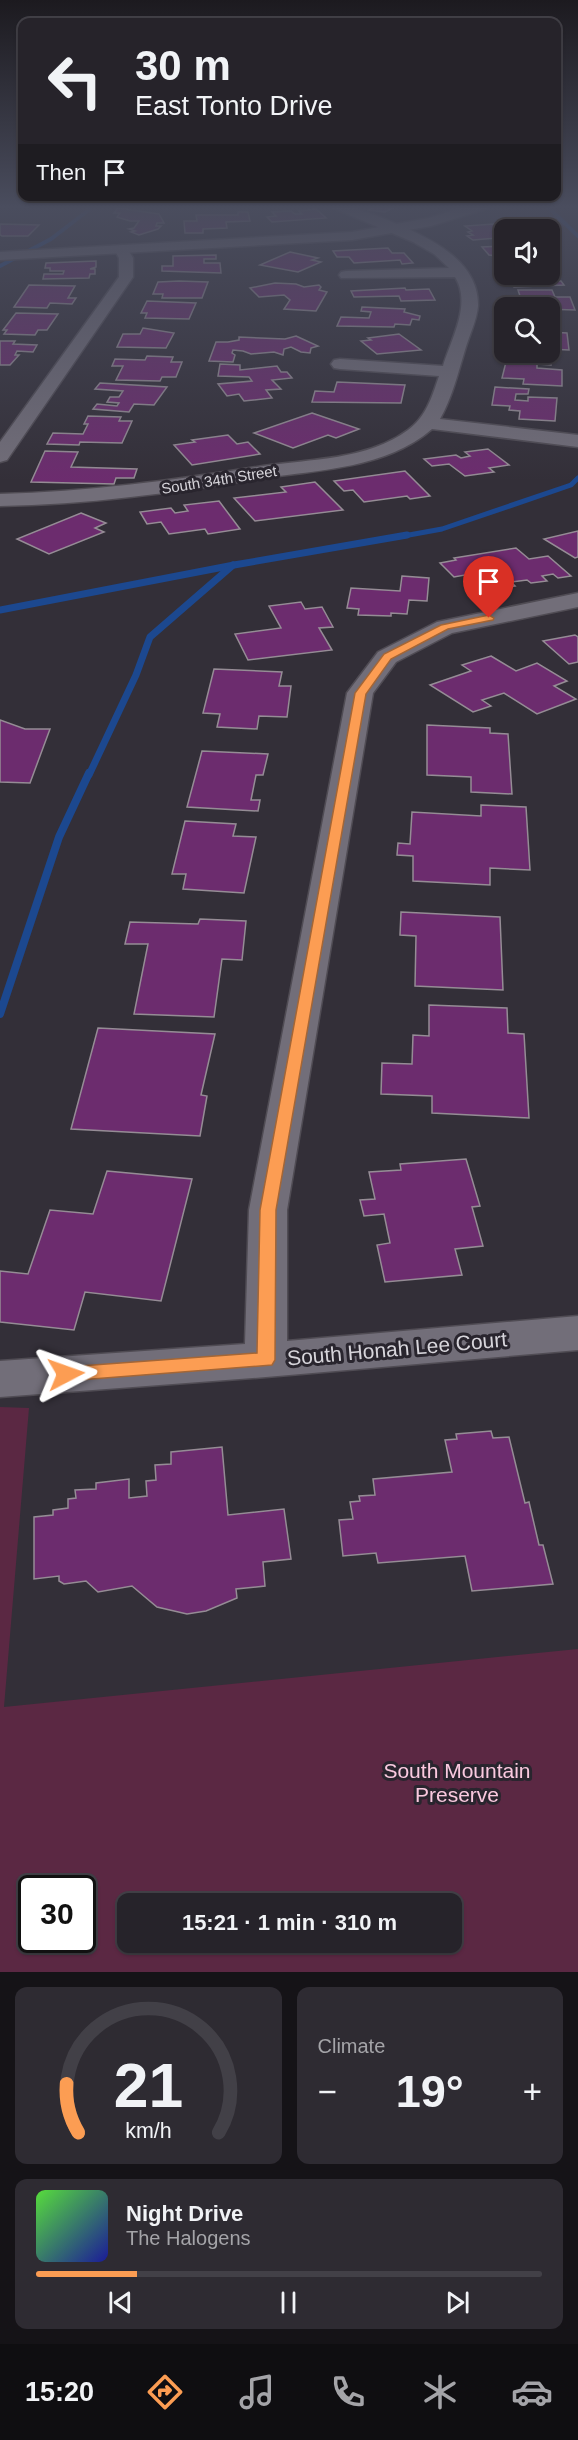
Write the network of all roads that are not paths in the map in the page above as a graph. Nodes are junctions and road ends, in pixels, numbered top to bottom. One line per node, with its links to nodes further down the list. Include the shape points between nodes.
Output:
1 (112, 297): 7 (street)
2 (469, 297): 4 (street)
3 (340, 364): 4 (street)
4 (449, 372): 5 (street)
5 (428, 423): 6 (street); 8 (street, South 34th Street, via 410,438 381,451 336,460 107,496)
6 (578, 441)
7 (0, 456)
8 (0, 500)
9 (578, 600): 11 (street, via 445,627 387,657 360,693 268,1210)
10 (578, 1333): 11 (street, South Honah Lee Court)
11 (266, 1360): 12 (street, South Honah Lee Court)
12 (0, 1379)

